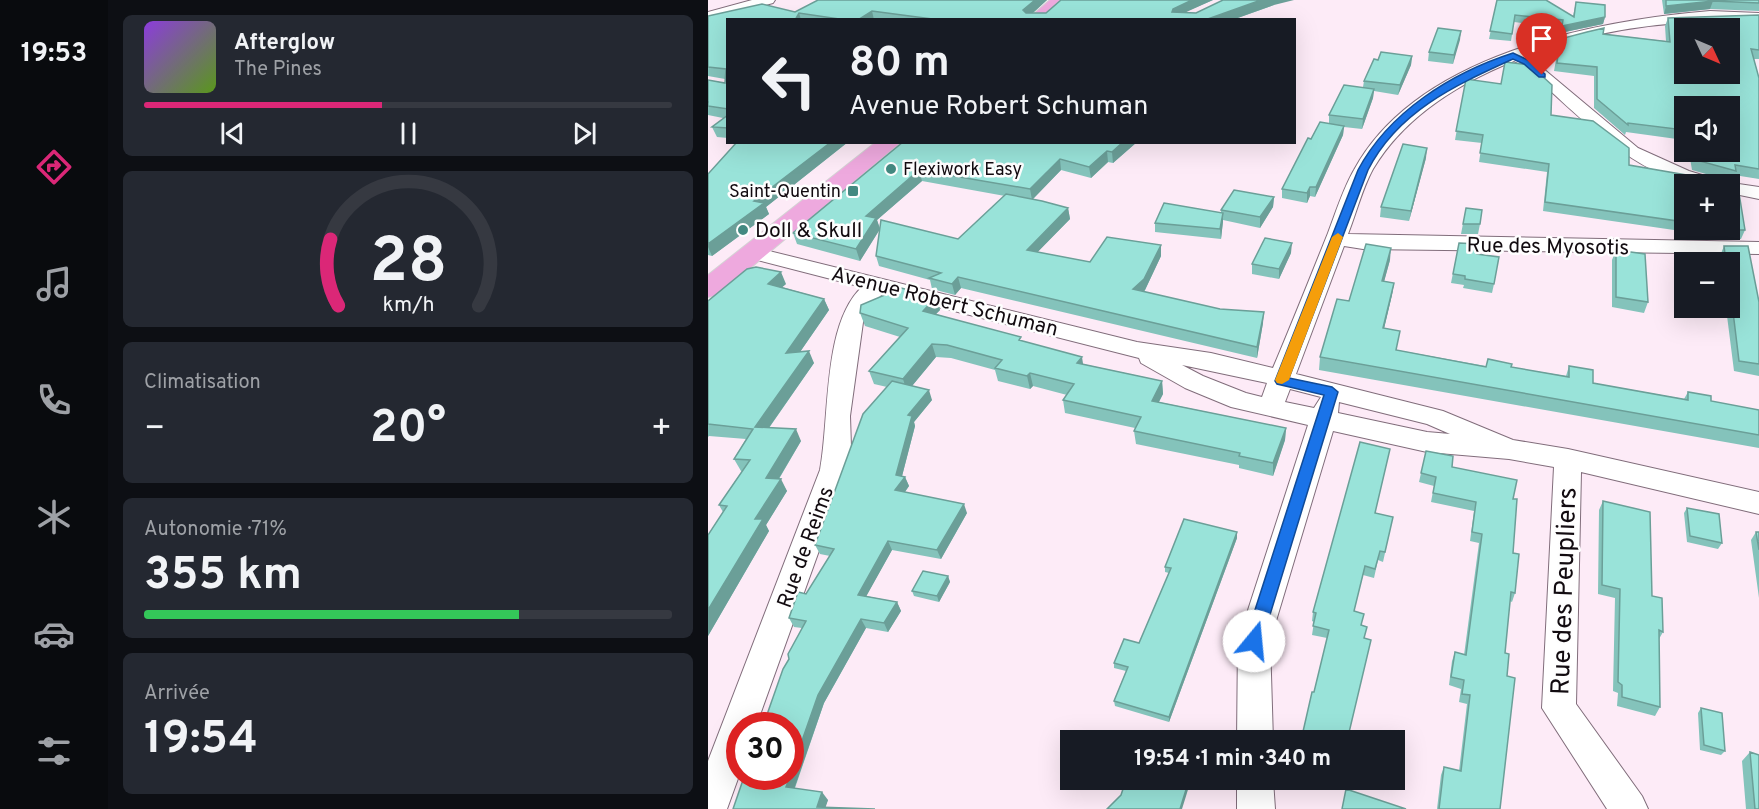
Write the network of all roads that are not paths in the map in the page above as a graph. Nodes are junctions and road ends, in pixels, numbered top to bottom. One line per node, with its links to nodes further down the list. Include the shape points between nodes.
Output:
1 (768, 0): 5 (street)
2 (1060, 0): 7 (main road)
3 (1725, 0): 4 (street)
4 (1738, 15): 6 (street); 8 (street, via 1634,24)
5 (708, 16)
6 (1759, 17)
7 (1038, 18)
8 (1513, 56): 10 (street, via 1527,62 1632,152); 13 (street, via 1455,82 1418,105 1393,128 1363,170)
9 (888, 144): 15 (main road)
10 (1680, 174)
11 (1740, 189): 12 (street)
12 (1759, 193)
13 (1337, 239): 14 (street, Rue des Myosotis, via 1375,244); 19 (street)
14 (1759, 248)
15 (753, 253): 16 (street, Avenue Robert Schuman); 17 (main road)
16 (878, 285): 18 (street, Avenue Robert Schuman); 26 (street, Rue de Reims, via 853,315 837,416 834,470)
17 (708, 289)
18 (1137, 350): 19 (street, Avenue Robert Schuman, via 1211,361); 21 (street, Avenue Robert Schuman, via 1194,382 1240,401)
19 (1282, 381): 20 (street, Avenue Robert Schuman); 21 (street)
20 (1327, 406): 21 (street, Avenue Robert Schuman); 22 (street, Avenue Robert Schuman, via 1427,441); 24 (street, via 1254,641)
21 (1270, 408)
22 (1568, 459): 23 (street, Avenue Robert Schuman); 28 (street, Rue des Peupliers, via 1559,708)
23 (1759, 503)
24 (1255, 730)
25 (1255, 790): 27 (street)
26 (708, 809)
27 (1256, 809)
28 (1629, 809)

